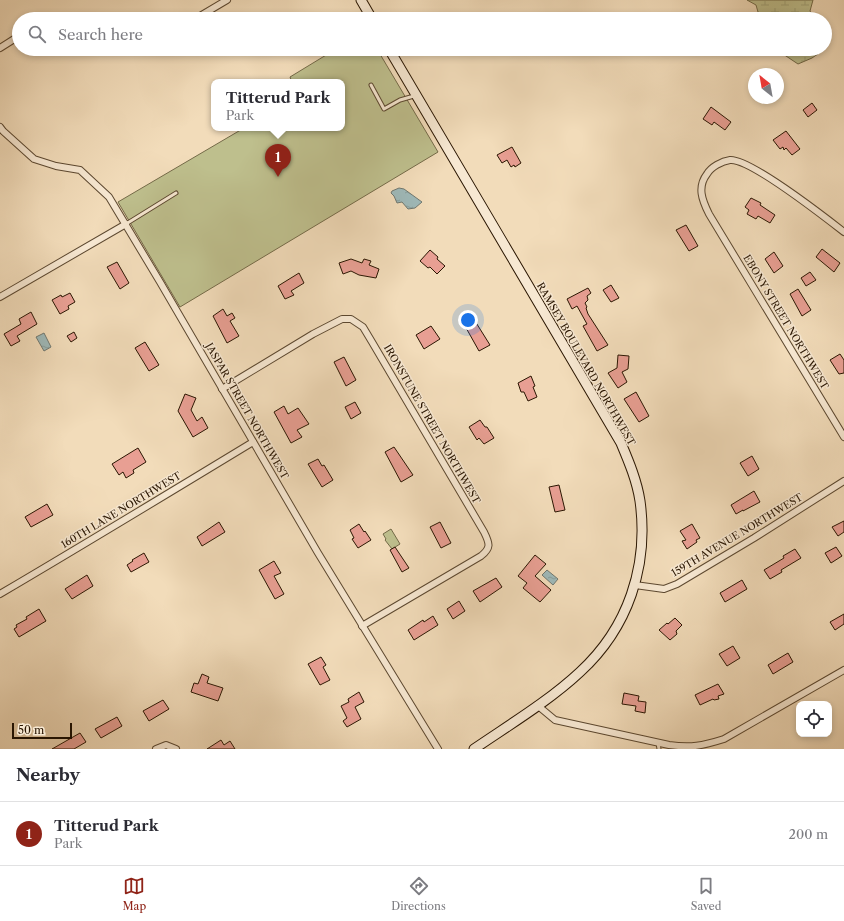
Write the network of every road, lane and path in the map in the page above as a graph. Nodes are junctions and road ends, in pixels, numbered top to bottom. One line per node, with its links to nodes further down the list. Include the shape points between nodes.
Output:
1 (227, 0): 3 (street)
2 (361, 0): 4 (street)
3 (207, 12)
4 (368, 12)
5 (12, 40): 6 (street)
6 (0, 48)
7 (393, 56): 9 (street, RAMSEY BOULEVARD NORTHWEST)
8 (372, 85): 9 (lane, via 384,110 400,100)
9 (416, 95): 19 (street, RAMSEY BOULEVARD NORTHWEST, via 624,449 635,480 642,518)
10 (0, 127): 12 (street, JASPAR STREET NORTHWEST, via 34,159 80,170 109,197)
11 (176, 193): 12 (lane)
12 (126, 224): 14 (street); 15 (street, JASPAR STREET NORTHWEST)
13 (844, 232): 16 (street, EBONY STREET NORTHWEST, via 742,162 731,160 722,163 709,171 702,180 704,204 711,217)
14 (0, 297)
15 (222, 389): 17 (street, JASPAR STREET NORTHWEST); 21 (street, IRONSTUNE STREET NORTHWEST, via 313,334 342,320 351,319 363,327 372,342 488,540 489,546 488,551 481,556)
16 (844, 437)
17 (253, 442): 20 (street, 160TH LANE NORTHWEST); 21 (street, JASPAR STREET NORTHWEST)
18 (844, 481): 19 (street, 159TH AVENUE NORTHWEST, via 676,584 664,589)
19 (635, 585): 23 (street, RAMSEY BOULEVARD NORTHWEST, via 622,618 598,654 580,672)
20 (0, 594)
21 (362, 626): 27 (street, JASPAR STREET NORTHWEST)
22 (844, 670): 24 (street, via 724,738 705,745)
23 (537, 705): 24 (street, via 555,720); 28 (street, RAMSEY BOULEVARD NORTHWEST)
24 (658, 746)
25 (174, 748): 26 (street, via 166,746)
26 (156, 749)
27 (438, 749)
28 (474, 749)

